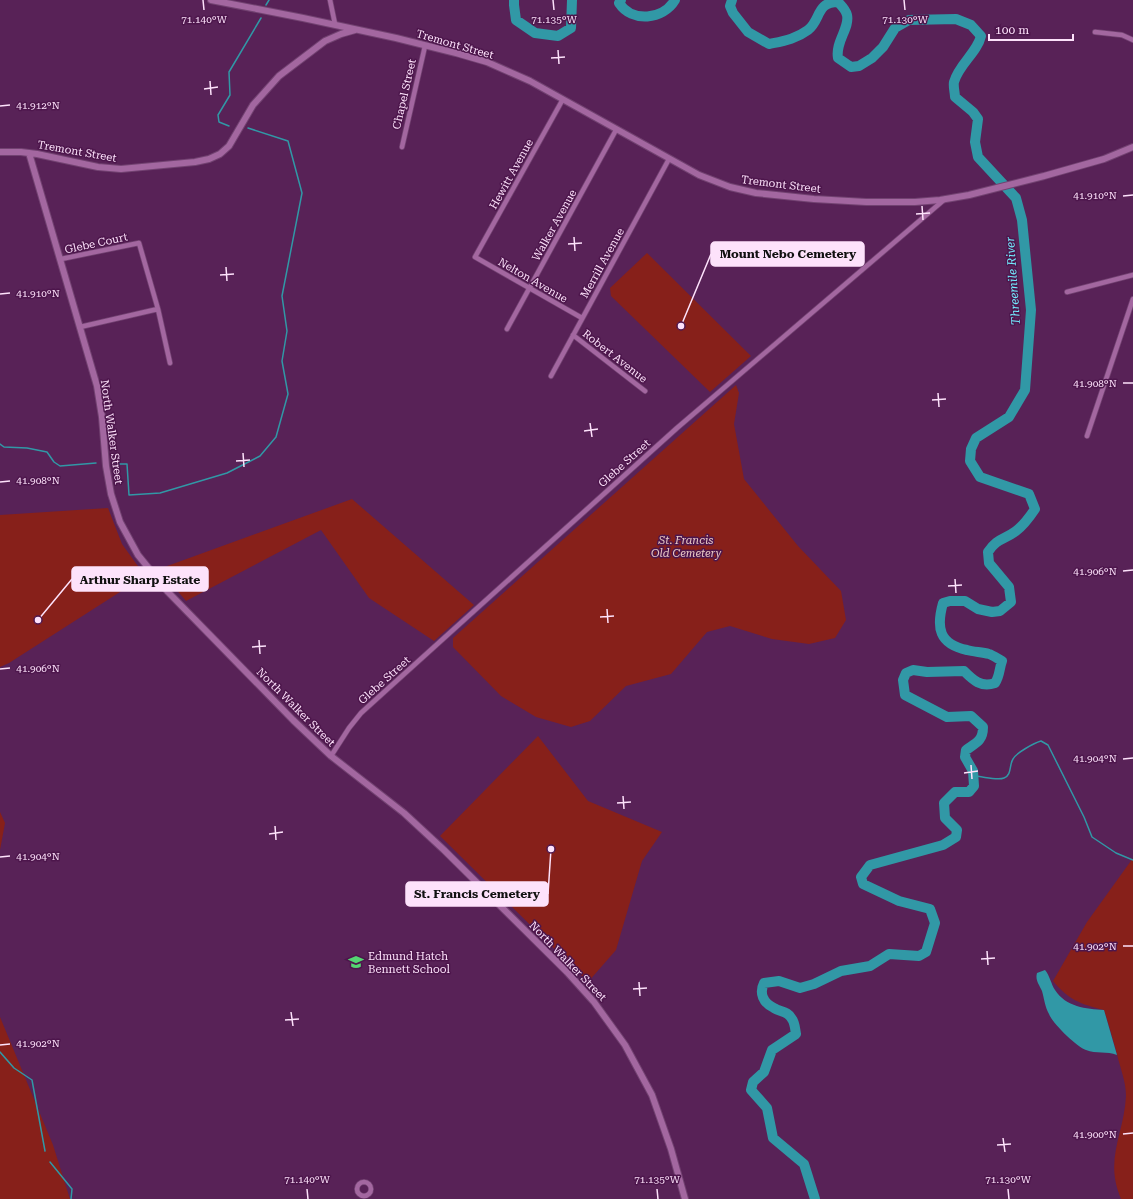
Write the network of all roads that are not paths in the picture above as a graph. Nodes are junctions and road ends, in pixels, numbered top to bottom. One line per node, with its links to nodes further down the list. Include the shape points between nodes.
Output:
1 (211, 0): 3 (main road, Tremont Street)
2 (330, 0): 3 (street)
3 (335, 24): 4 (main road, Tremont Street)
4 (358, 30): 7 (main road, Tremont Street); 13 (main road, Tremont Street, via 324,41 279,76 253,105 229,146 215,157 195,162 121,169 98,167)
5 (1095, 32): 6 (street, via 1122,35)
6 (1133, 40)
7 (425, 46): 8 (main road, Tremont Street, via 493,64); 10 (street, Chapel Street)
8 (563, 99): 9 (main road, Tremont Street); 16 (street, Hewitt Avenue)
9 (616, 130): 14 (main road, Tremont Street); 19 (street, Walker Avenue)
10 (402, 147)
11 (1133, 148): 15 (main road, Tremont Street, via 1104,159 1021,182)
12 (0, 152): 13 (main road, Tremont Street)
13 (30, 153): 17 (main road, North Walker Street)
14 (669, 159): 15 (main road, Tremont Street, via 716,182 756,193 866,202); 23 (street, Merrill Avenue)
15 (945, 199): 31 (street, Glebe Street, via 677,428 375,700 349,728)
16 (475, 257): 19 (street, Nelton Avenue)
17 (61, 259): 22 (street, Glebe Court, via 139,243); 24 (main road, North Walker Street)
18 (1133, 275): 20 (street)
19 (529, 288): 23 (street, Nelton Avenue); 25 (street, Walker Avenue)
20 (1067, 292)
21 (1133, 299): 30 (street)
22 (158, 309): 24 (street); 27 (street, Glebe Court)
23 (582, 318): 26 (street, Merrill Avenue)
24 (80, 327): 31 (main road, North Walker Street, via 100,397 111,494 120,522 133,546 168,592)
25 (507, 329)
26 (573, 335): 28 (street, Merrill Avenue); 29 (street, Robert Avenue)
27 (170, 363)
28 (551, 376)
29 (645, 391)
30 (1087, 436)
31 (331, 756): 32 (main road, North Walker Street, via 404,813 444,850 594,1002 625,1045 652,1095)
32 (685, 1199)

